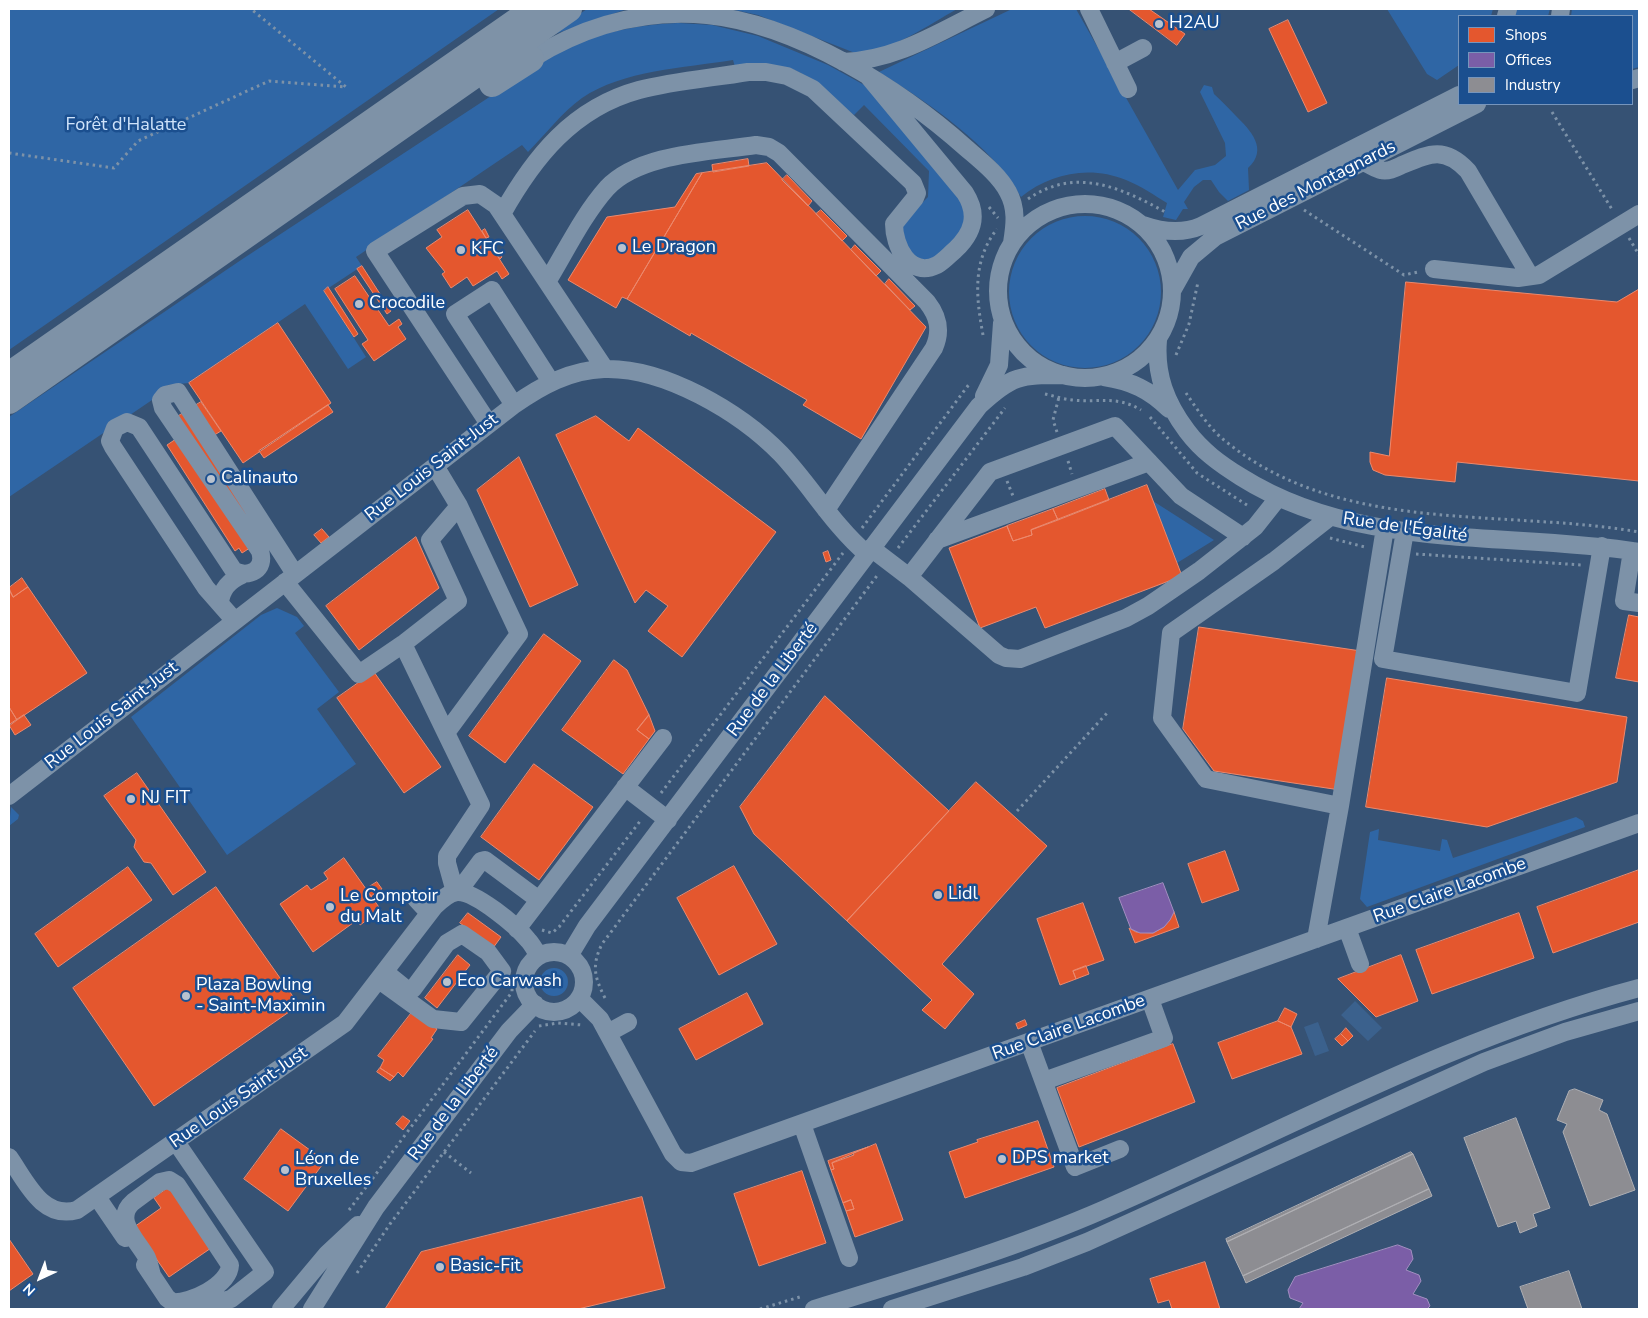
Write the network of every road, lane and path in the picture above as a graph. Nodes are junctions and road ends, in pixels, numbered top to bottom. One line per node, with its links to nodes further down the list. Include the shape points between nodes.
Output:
1 (251, 9): 17 (path, via 346,87 269,81 138,141 114,168)
2 (534, 9): 38 (highway)
3 (570, 9): 16 (highway)
4 (986, 9): 8 (street, via 894,54 873,60)
5 (1089, 9): 9 (street, via 1105,26)
6 (1143, 48): 9 (street)
7 (531, 59): 8 (street, via 566,39 601,26 659,15 690,14 759,26); 16 (highway, via 458,106)
8 (842, 62): 10 (street)
9 (1115, 63): 12 (street)
10 (868, 76): 20 (street, via 918,109 973,154 1008,191); 21 (street, via 965,193 974,213 972,227 965,240 943,261 931,267 918,266 905,259 895,241 894,224 917,193 913,184 813,89 787,76 766,72 748,72 646,89 598,106 568,127 539,156)
11 (1458, 86): 13 (street)
12 (1128, 89)
13 (1453, 98): 24 (street, Rue des Montagnards, via 1201,226 1176,231)
14 (1475, 105): 18 (street, Rue des Montagnards)
15 (1552, 112): 25 (path)
16 (387, 137): 44 (highway)
17 (9, 153)
18 (1363, 162): 29 (street, via 1382,171 1431,154 1442,154 1461,164); 32 (street, Rue des Montagnards, via 1205,243 1185,265)
19 (1299, 207): 28 (path, via 1404,275)
20 (1014, 208): 23 (path, via 1046,189 1088,182 1119,188); 26 (street); 34 (path, via 994,232 978,268 978,306)
21 (502, 214): 31 (street); 50 (street, via 486,197 476,194 463,196 375,251)
22 (1639, 214): 25 (street)
23 (1171, 215)
24 (1143, 225): 26 (street, via 1114,208 1073,204 1041,215); 32 (street, via 1163,251)
25 (1622, 225): 27 (path); 29 (street, via 1550,270)
26 (1012, 243): 33 (street, via 1003,261 999,280)
27 (1639, 254)
28 (1434, 269): 29 (street, via 1518,278)
29 (1530, 276)
30 (1199, 279): 36 (path, via 1189,324)
31 (547, 282): 37 (street); 56 (street, via 598,200 614,182 631,171 660,160 756,145 779,153 927,302 938,326 934,348)
32 (1173, 288): 35 (street, via 1170,315)
33 (1002, 318): 39 (street, via 1014,342 1028,357); 47 (street, Rue de la Liberté, via 999,365)
34 (983, 337)
35 (1158, 340): 40 (street, via 1135,363); 48 (street, Rue de l'Égalité, via 1160,377)
36 (1174, 364)
37 (605, 369): 42 (street, Rue Louis Saint-Just); 56 (street, Rue Louis Saint-Just, via 659,380 720,407 773,446)
38 (9, 375)
39 (1064, 375): 40 (street, via 1077,378); 47 (street, Rue de la Liberté, via 1014,379)
40 (1104, 376): 48 (street, Rue de l'Égalité, via 1134,384)
41 (974, 378): 65 (path)
42 (551, 382): 45 (street, Rue Louis Saint-Just); 45 (street, via 492,290 454,314)
43 (1039, 392): 49 (path, via 1071,400 1114,399 1130,403)
44 (9, 401)
45 (514, 405): 50 (street, Rue Louis Saint-Just)
46 (1008, 405): 72 (path)
47 (979, 406): 69 (street, Rue de la Liberté)
48 (1170, 407): 49 (path); 54 (street, Rue de l'Égalité, via 1198,444 1216,461); 62 (path, via 1184,391 1224,441 1277,474 1333,497 1414,512 1579,524)
49 (1150, 417): 58 (path, via 1197,473)
50 (489, 424): 52 (street, Rue Louis Saint-Just)
51 (1148, 462): 53 (street, via 1114,426); 57 (street); 64 (street, via 1180,496)
52 (435, 466): 55 (street); 76 (street, Rue Louis Saint-Just)
53 (1002, 468): 57 (path); 66 (street, via 990,472)
54 (1278, 498): 58 (street, Rue Louis Saint-Just); 59 (street, Rue de l'Égalité)
55 (459, 506): 80 (street, via 430,540 458,601); 82 (street, via 519,634)
56 (826, 510): 65 (street, Rue Louis Saint-Just)
57 (1018, 510): 66 (street)
58 (1266, 515): 64 (street, Rue Louis Saint-Just)
59 (1330, 517): 60 (street, Rue de l'Égalité); 63 (street)
60 (1385, 528): 61 (street, Rue de l'Égalité); 68 (street)
61 (1404, 531): 67 (street, Rue de l'Égalité); 71 (street)
62 (1639, 532)
63 (1312, 533): 68 (path); 86 (street, via 1171,633 1162,718 1206,779)
64 (1243, 537): 75 (street, Rue Louis Saint-Just, via 1135,614 1020,659 999,655)
65 (852, 541): 69 (street, Rue Louis Saint-Just); 87 (path)
66 (937, 541): 75 (street)
67 (1602, 546): 70 (street, Rue de l'Égalité); 73 (street)
68 (1381, 550): 86 (street)
69 (869, 551): 72 (street, Rue Louis Saint-Just); 89 (street, Rue de la Liberté)
70 (1636, 551): 78 (street, via 1624,601)
71 (1401, 552): 73 (path); 73 (street, via 1383,659 1577,692)
72 (888, 562): 75 (street, Rue Louis Saint-Just); 109 (path, via 602,944 594,969 595,978 612,1012)
73 (1598, 567)
74 (242, 575): 76 (street, via 257,570 262,557 260,551 162,408 161,400 165,395 178,392 184,399); 77 (street, via 234,578 222,592); 77 (street, via 234,571 139,427 127,422 115,428 110,441 113,447 206,588)
75 (909, 577)
76 (290, 578): 79 (street, Rue Louis Saint-Just); 80 (street, via 359,674)
77 (220, 603): 79 (street)
78 (1639, 603)
79 (235, 621): 85 (street, Rue Louis Saint-Just)
80 (403, 644): 82 (street)
81 (1108, 712): 88 (path)
82 (446, 733): 91 (street, via 481,806 447,856 446,863)
83 (663, 738): 84 (street)
84 (625, 788): 87 (street); 93 (street)
85 (9, 796)
86 (1340, 806): 97 (street)
87 (650, 807): 89 (street); 98 (path, via 559,927 552,933 542,929)
88 (1017, 811)
89 (668, 820): 99 (street, Rue de la Liberté, via 587,926)
90 (1634, 831): 95 (street, Rue Claire Lacombe, via 1397,919)
91 (457, 892): 93 (street, Rue Louis Saint-Just, via 485,860); 94 (street, Rue Louis Saint-Just, via 442,899); 96 (street, via 472,895)
92 (416, 899): 94 (street)
93 (539, 900): 96 (street)
94 (430, 913): 101 (street, Rue Louis Saint-Just)
95 (1347, 928): 97 (street, Rue Claire Lacombe); 100 (street)
96 (517, 929): 98 (street)
97 (1316, 940): 105 (street, Rue Claire Lacombe)
98 (535, 949): 99 (street); 106 (street, via 525,979 527,993)
99 (570, 956): 104 (street, via 583,973 584,986)
100 (1360, 964)
101 (382, 976): 101 (street, via 433,1019 461,1022 502,971 488,952 462,934 448,943 413,989 406,989); 113 (street, Rue Louis Saint-Just, via 345,1023)
102 (513, 978): 120 (path, via 512,992)
103 (1639, 988): 125 (street, via 1551,1013 1456,1049 1043,1235)
104 (579, 998): 106 (street, via 569,1008 556,1012); 109 (street, Rue Claire Lacombe)
105 (1150, 999): 110 (street, Rue Claire Lacombe); 111 (street, via 1164,1038)
106 (535, 1004): 119 (street, Rue de la Liberté, via 509,1031)
107 (1639, 1011): 130 (street, via 1565,1032 1484,1062 1087,1242 1023,1267)
108 (628, 1022): 109 (street)
109 (604, 1026): 112 (street, Rue Claire Lacombe, via 673,1154 681,1162 696,1162); 115 (path, via 569,1023 539,1026)
110 (1029, 1042): 111 (street); 112 (street, Rue Claire Lacombe)
111 (1044, 1081): 114 (street, via 1075,1167)
112 (802, 1124): 121 (street)
113 (176, 1142): 118 (street, Rue Louis Saint-Just); 126 (street, via 264,1272 231,1299)
114 (1120, 1149)
115 (444, 1152): 117 (path); 123 (path)
116 (9, 1157): 118 (street, Rue Louis Saint-Just, via 43,1204 56,1211 77,1210)
117 (471, 1173)
118 (97, 1197): 122 (street)
119 (376, 1207): 127 (street, Rue de la Liberté, via 327,1254); 128 (street, Rue de la Liberté)
120 (346, 1213)
121 (849, 1258)
122 (152, 1275): 124 (street); 124 (street, via 148,1258 127,1226 125,1216 129,1205 160,1182 169,1180 178,1185 230,1265 225,1278 199,1296)
123 (353, 1278)
124 (172, 1302): 126 (street, via 178,1307)
125 (810, 1302): 129 (path)
126 (191, 1309)
127 (281, 1309)
128 (312, 1309)
129 (760, 1309)
130 (892, 1309)

